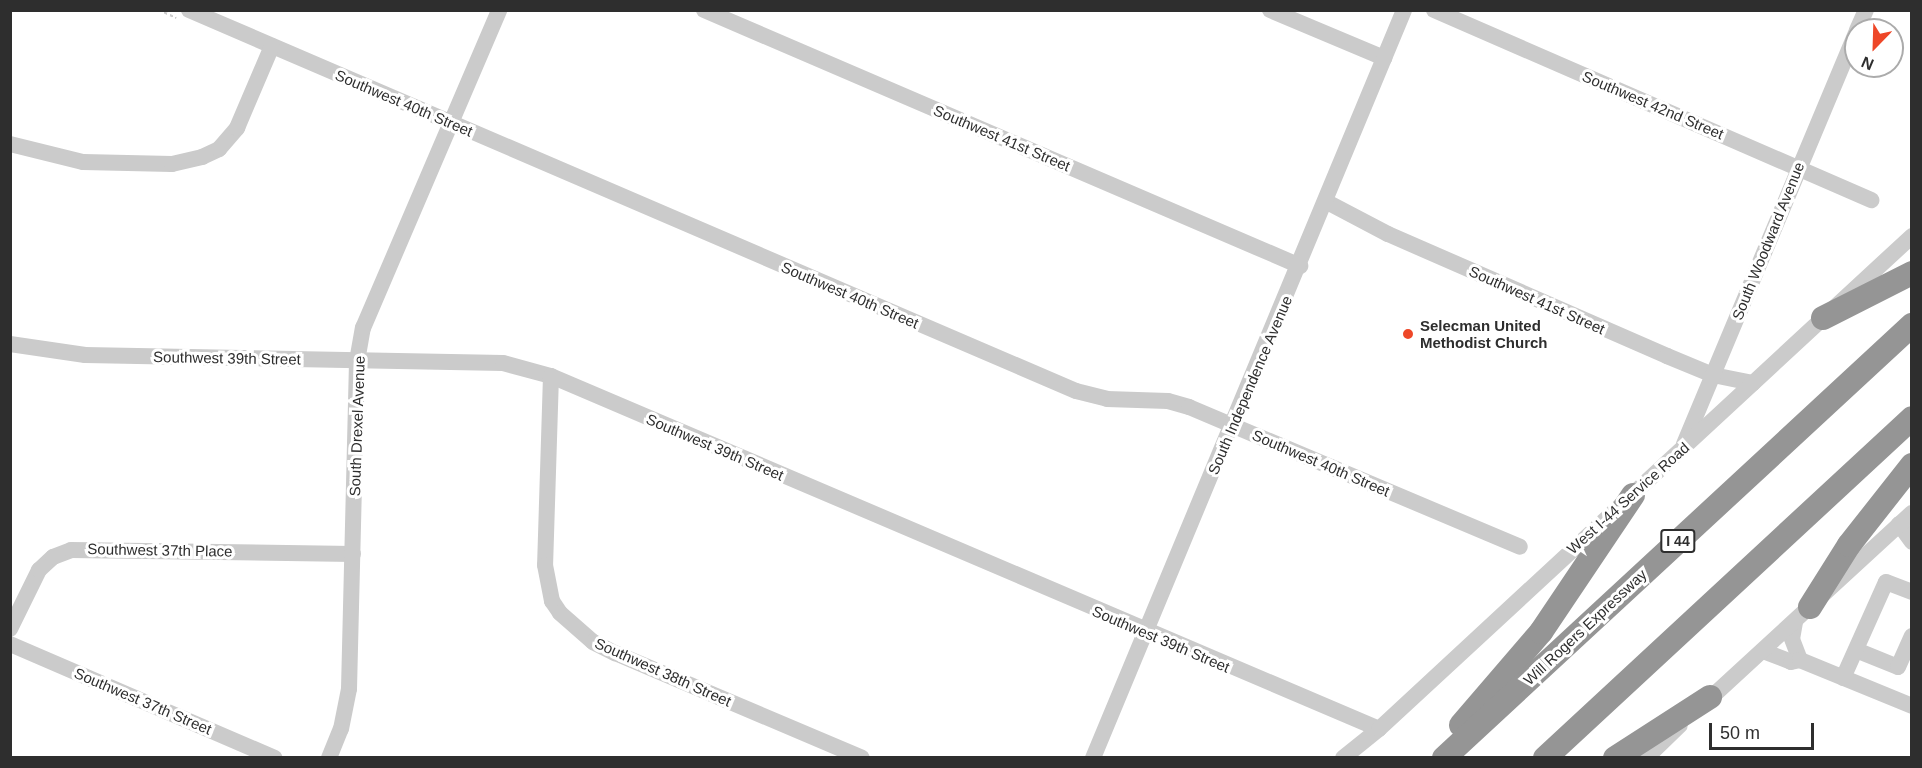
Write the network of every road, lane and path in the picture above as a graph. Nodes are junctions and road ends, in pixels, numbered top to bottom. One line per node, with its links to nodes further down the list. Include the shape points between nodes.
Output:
1 (159, 10): 7 (path)
2 (499, 10): 11 (street, South Drexel Avenue)
3 (704, 10): 17 (street, Southwest 41st Street)
4 (1270, 10): 9 (street)
5 (1404, 10): 9 (street, South Independence Avenue)
6 (1434, 10): 13 (street, Southwest 42nd Street)
7 (184, 14): 8 (street, Southwest 40th Street)
8 (272, 46): 11 (street, Southwest 40th Street); 12 (street, via 237,128 219,149 202,157 172,164 83,162)
9 (1384, 58): 15 (street, South Independence Avenue)
10 (1844, 61): 13 (street, South Woodward Avenue)
11 (450, 124): 22 (street, South Drexel Avenue, via 367,318); 27 (street, Southwest 40th Street, via 1076,391 1107,399 1168,401)
12 (10, 144)
13 (1797, 168): 14 (street, Southwest 42nd Street); 23 (street, South Woodward Avenue)
14 (1871, 200)
15 (1327, 202): 17 (street, South Independence Avenue); 23 (street, Southwest 41st Street, via 1398,239)
16 (1911, 236): 19 (street, West I-44 Service Road)
17 (1300, 266): 27 (street, South Independence Avenue)
18 (1911, 273): 19 (highway)
19 (1823, 318): 25 (street, West I-44 Service Road)
20 (1911, 325): 55 (highway, Will Rogers Expressway / I 44)
21 (10, 344): 22 (street, Southwest 39th Street, via 85,355)
22 (357, 361): 24 (street, Southwest 39th Street, via 503,363); 35 (street, South Drexel Avenue)
23 (1713, 375): 25 (street, Southwest 41st Street); 28 (street, South Woodward Avenue)
24 (551, 376): 39 (street, Southwest 39th Street); 51 (street, Southwest 38th Street, via 545,565 552,600 560,613 593,642)
25 (1753, 384): 28 (street, West I-44 Service Road)
26 (1911, 418): 56 (highway)
27 (1233, 425): 34 (street, Southwest 40th Street); 39 (street, South Independence Avenue)
28 (1682, 450): 30 (street, West I-44 Service Road)
29 (1911, 465): 37 (highway)
30 (1633, 495): 48 (street, West I-44 Service Road, via 1539,577); 54 (highway, via 1541,632)
31 (1911, 513): 32 (street)
32 (1899, 524): 33 (street); 37 (street)
33 (1911, 542)
34 (1520, 547)
35 (353, 554): 38 (street, Southwest 37th Place, via 70,550 53,557 39,570); 50 (street, South Drexel Avenue, via 350,689)
36 (1911, 592): 42 (street, via 1886,582)
37 (1802, 614): 43 (street); 44 (street, via 1792,639)
38 (10, 629)
39 (1146, 633): 48 (street, Southwest 39th Street); 52 (street, South Independence Avenue)
40 (1911, 636): 42 (street, via 1898,667)
41 (10, 644): 49 (street, Southwest 37th Street)
42 (1856, 650): 45 (street)
43 (1763, 651): 44 (street, via 1791,662); 46 (street)
44 (1800, 660): 45 (street)
45 (1843, 678): 47 (street)
46 (1710, 698): 57 (highway); 58 (street)
47 (1911, 706)
48 (1379, 729): 53 (street, West I-44 Service Road)
49 (275, 758)
50 (328, 758)
51 (862, 758)
52 (1093, 758)
53 (1343, 758)
54 (1434, 758)
55 (1444, 758)
56 (1545, 758)
57 (1615, 758)
58 (1646, 758)

